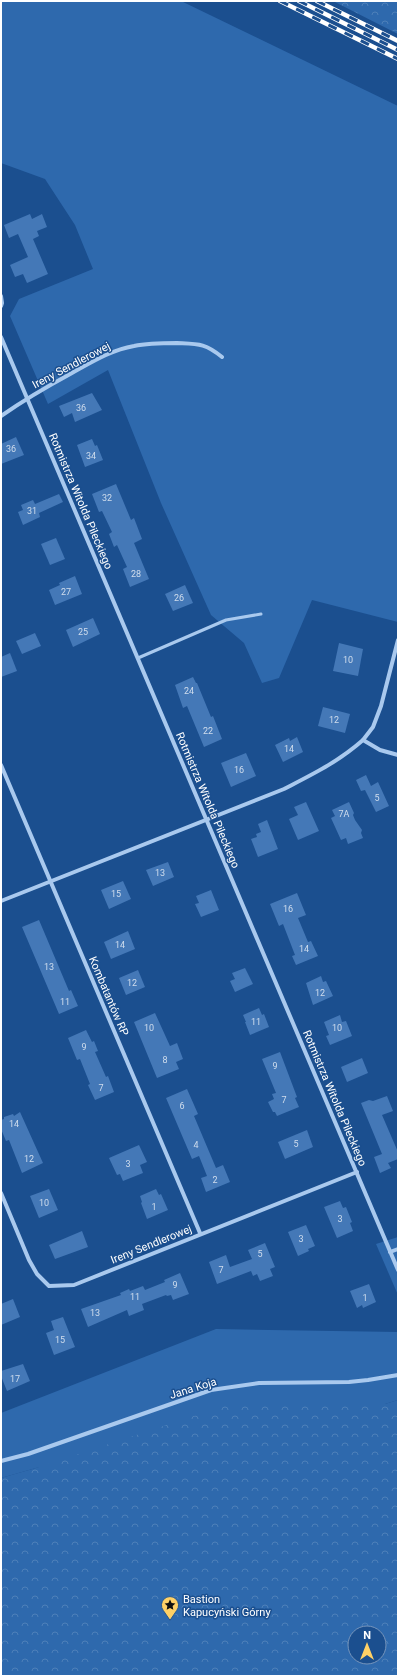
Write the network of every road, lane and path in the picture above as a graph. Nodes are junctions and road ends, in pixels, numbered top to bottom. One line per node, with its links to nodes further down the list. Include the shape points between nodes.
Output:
1 (1, 296): 2 (street)
2 (1, 306)
3 (1, 337): 5 (street, Rotmistrza Witolda Pileckiego)
4 (222, 357): 5 (street, Ireny Sendlerowej, via 210,347 195,344 156,343 134,346 100,358)
5 (28, 399): 6 (street, Ireny Sendlerowej); 9 (street, Rotmistrza Witolda Pileckiego)
6 (1, 416)
7 (261, 614): 9 (lane, via 226,620)
8 (398, 640): 10 (street, via 381,706 373,727)
9 (138, 658): 13 (street, Rotmistrza Witolda Pileckiego)
10 (363, 740): 11 (street, via 380,750); 13 (street, via 346,755 320,771 284,789)
11 (398, 755)
12 (1, 765): 14 (street, Kombatantów RP)
13 (206, 819): 14 (street); 16 (street, Rotmistrza Witolda Pileckiego)
14 (51, 882): 15 (street); 18 (street, Kombatantów RP)
15 (1, 901)
16 (357, 1172): 18 (street, Ireny Sendlerowej); 20 (street, Rotmistrza Witolda Pileckiego)
17 (1, 1193): 18 (street, Ireny Sendlerowej, via 29,1260 37,1274 49,1286 74,1285)
18 (200, 1233)
19 (398, 1249): 20 (street)
20 (390, 1252): 21 (street, Rotmistrza Witolda Pileckiego)
21 (398, 1270)
22 (398, 1375): 23 (street, Jana Koja, via 349,1382 259,1383 211,1390 28,1454)
23 (1, 1461)

